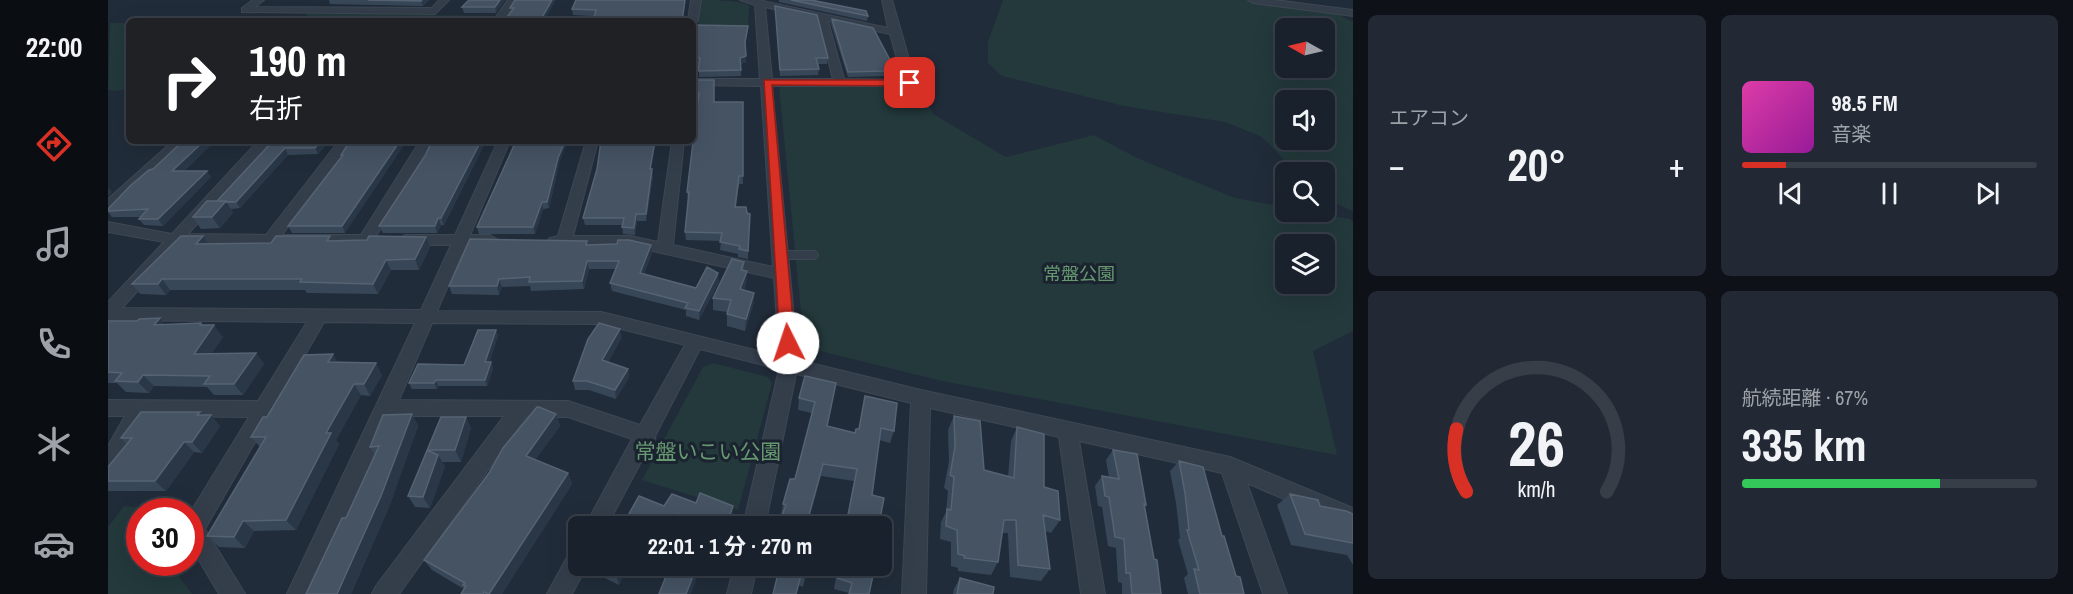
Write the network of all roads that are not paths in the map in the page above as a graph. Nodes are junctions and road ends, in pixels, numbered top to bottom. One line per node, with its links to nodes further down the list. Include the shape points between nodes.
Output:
1 (259, 0): 2 (street, via 245,10 435,11)
2 (444, 0)
3 (513, 0): 10 (street)
4 (696, 0): 11 (street)
5 (745, 0): 8 (street)
6 (887, 0): 13 (street)
7 (1253, 0): 9 (street)
8 (760, 4): 12 (street); 15 (street)
9 (1353, 13)
10 (500, 18)
11 (693, 18)
12 (822, 18): 13 (street); 16 (street)
13 (894, 32): 16 (street, via 910,83)
14 (696, 82): 15 (street)
15 (767, 82): 16 (street); 34 (street)
16 (839, 83)
17 (177, 144): 24 (street)
18 (262, 144): 26 (street)
19 (344, 144): 27 (street)
20 (424, 144): 28 (street)
21 (503, 144): 29 (street)
22 (591, 144): 32 (street)
23 (678, 144): 33 (street)
24 (108, 207)
25 (108, 227): 26 (street)
26 (173, 239): 27 (street); 37 (street)
27 (270, 240): 28 (street)
28 (366, 240): 29 (street)
29 (459, 240): 30 (street); 39 (street)
30 (506, 240)
31 (541, 241): 32 (street)
32 (564, 241): 33 (street, via 630,241)
33 (664, 247): 36 (street)
34 (781, 255): 35 (lane); 36 (street)
35 (814, 255)
36 (782, 274): 41 (street)
37 (108, 314): 38 (street)
38 (318, 316): 39 (street); 46 (street)
39 (426, 317): 40 (street, via 601,318); 45 (street)
40 (696, 341): 41 (street); 49 (street)
41 (789, 366): 42 (street); 53 (street)
42 (921, 398): 48 (street); 62 (street)
43 (108, 408): 44 (street)
44 (139, 408): 46 (street); 50 (street)
45 (386, 408): 47 (street); 58 (street)
46 (264, 409): 57 (street, via 193,529)
47 (520, 410): 49 (street, via 568,409); 59 (street)
48 (1068, 432): 51 (street); 63 (street)
49 (647, 436): 52 (street)
50 (108, 466)
51 (1230, 466): 54 (street); 64 (street)
52 (602, 516)
53 (756, 516)
54 (1353, 519)
55 (569, 576): 60 (street)
56 (744, 576): 61 (street)
57 (233, 594)
58 (299, 594)
59 (384, 594)
60 (559, 594)
61 (740, 594)
62 (915, 594)
63 (1093, 594)
64 (1275, 594)

